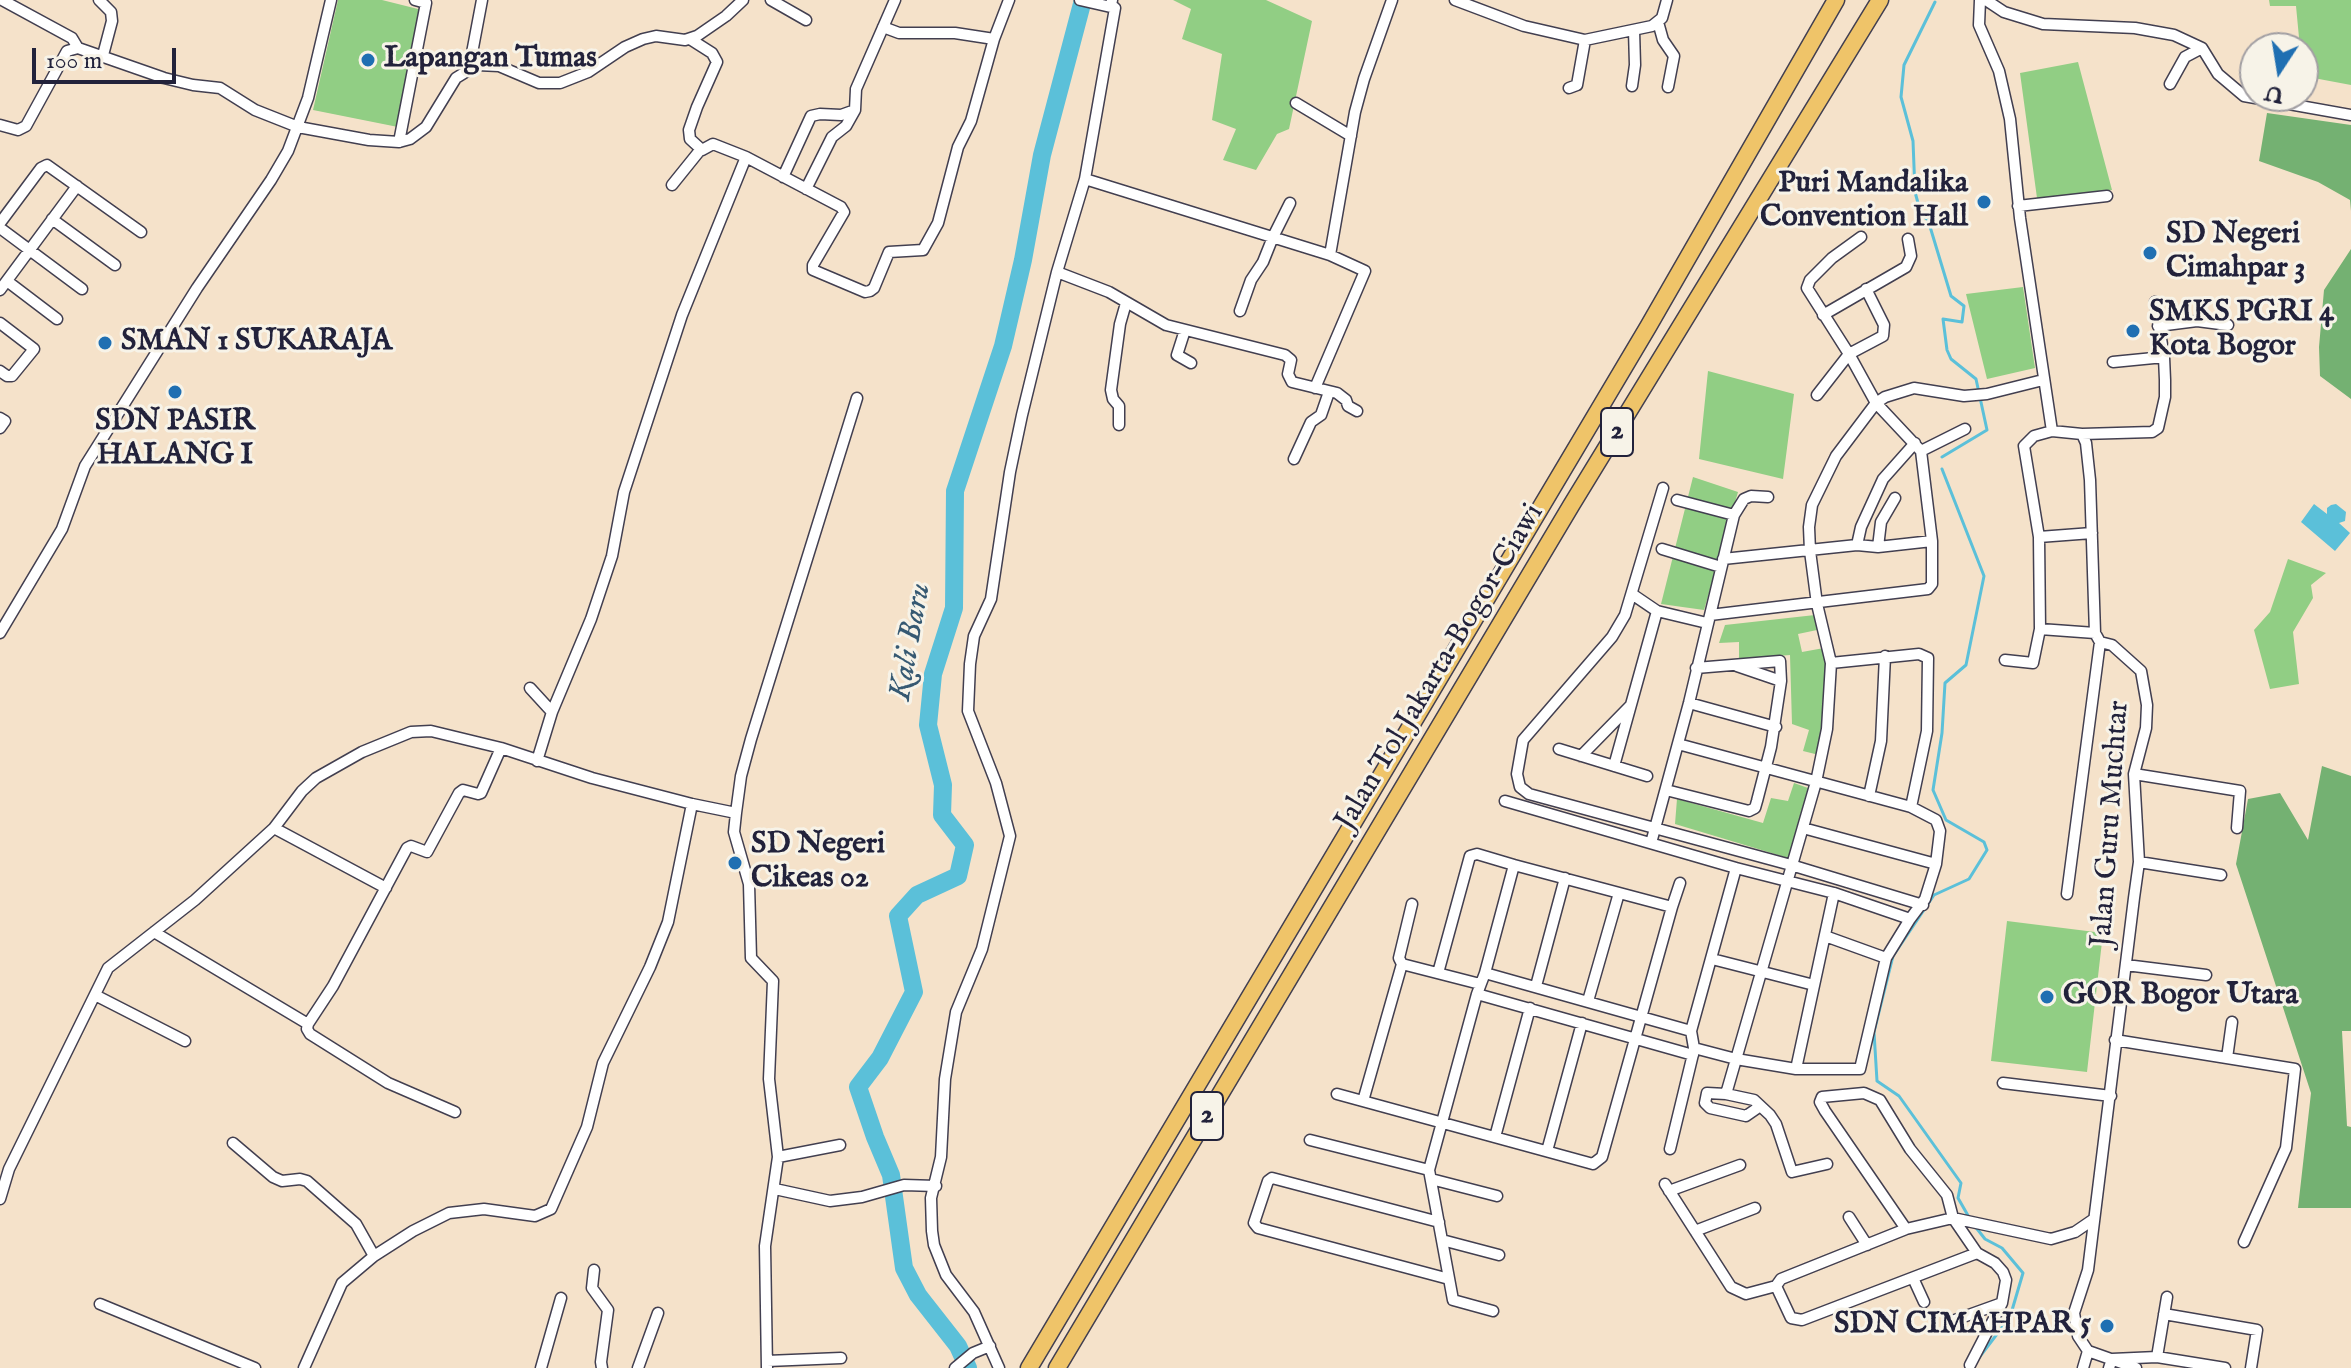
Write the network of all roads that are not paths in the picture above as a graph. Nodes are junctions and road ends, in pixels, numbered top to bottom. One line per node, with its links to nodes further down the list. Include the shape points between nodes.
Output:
1 (2, 0): 28 (street, via 72,38)
2 (99, 0): 30 (street, via 112,21)
3 (331, 0): 40 (street)
4 (415, 0): 42 (street, via 426,3)
5 (482, 0): 31 (street, via 472,53)
6 (743, 0): 25 (street)
7 (771, 0): 21 (street)
8 (895, 0): 23 (street)
9 (1009, 0): 26 (street)
10 (1080, 0): 19 (street)
11 (1392, 0): 41 (street, via 1364,79)
12 (1455, 0): 27 (street, via 1524,26)
13 (1667, 0): 22 (street)
14 (1836, 0): 147 (highway, Jalan Tol Jakarta–Bogor–Ciawi / 2, via 1648,327)
15 (1880, 0): 150 (highway, Jalan Tol Jakarta–Bogor–Ciawi / 2)
16 (1980, 0): 52 (street, via 1979,25 1999,71 2010,119)
17 (1986, 0): 20 (street)
18 (1999, 0): 20 (street)
19 (1114, 4): 46 (street)
20 (2004, 12): 29 (street, via 2043,24 2163,32)
21 (806, 20)
22 (1658, 22): 24 (street); 34 (street, via 1674,56)
23 (883, 27): 26 (street, via 899,33); 37 (street, via 856,89)
24 (1634, 30): 27 (street); 33 (street)
25 (690, 39): 31 (street, via 643,39 588,72 553,84 499,66); 43 (street, via 717,62 689,130)
26 (994, 39): 49 (street, via 938,223 923,250 889,252 874,288 865,292 813,270 844,212)
27 (1585, 40): 35 (street, via 1577,85)
28 (78, 48): 30 (street); 39 (street, via 67,51 26,126 18,130)
29 (2202, 48): 32 (street, via 2185,57); 38 (street, via 2218,74 2244,96)
30 (103, 55): 40 (street, via 164,78 220,88 255,110)
31 (477, 65): 42 (street, via 456,78 426,127)
32 (2170, 84)
33 (1632, 86)
34 (1668, 87)
35 (1569, 88)
36 (1296, 103): 41 (street)
37 (855, 110): 45 (street, via 811,116); 49 (street, via 832,137)
38 (2351, 115)
39 (0, 125)
40 (298, 127): 42 (street); 113 (street, via 271,180 85,466 62,529)
41 (1351, 136): 60 (street)
42 (399, 142)
43 (701, 149): 44 (street, via 713,144); 47 (street)
44 (746, 157): 45 (street); 124 (street, via 682,315 624,492 612,556)
45 (783, 177): 49 (street)
46 (1085, 179): 56 (street); 62 (street)
47 (672, 185)
48 (77, 186): 53 (street); 54 (street, via 47,165 41,168); 55 (street)
49 (806, 189)
50 (2107, 196): 52 (street)
51 (1290, 203): 56 (street)
52 (2018, 206): 80 (street)
53 (52, 219): 59 (street); 61 (street)
54 (0, 226): 59 (street)
55 (141, 232)
56 (1273, 237): 60 (street); 68 (street)
57 (1861, 237): 69 (street, via 1808,285)
58 (1908, 239): 65 (street, via 1911,256 1906,267)
59 (30, 250): 63 (street); 64 (street)
60 (1330, 255): 81 (street, via 1365,274)
61 (115, 265)
62 (1057, 272): 67 (street); 213 (street, via 1010,472 991,599 974,636 970,664 968,711 1010,836 982,949 956,1012)
63 (3, 286): 70 (street)
64 (82, 289)
65 (1866, 289): 69 (street); 75 (street, via 1885,331 1879,340)
66 (2155, 302): 73 (street)
67 (1126, 303): 74 (street); 88 (street, via 1111,390 1119,406)
68 (1240, 311)
69 (1823, 315): 75 (street)
70 (57, 319)
71 (0, 323): 79 (street, via 34,349 12,376)
72 (2228, 325): 73 (street, via 2197,321)
73 (2158, 326): 76 (street)
74 (1185, 330): 78 (street, via 1177,355); 81 (street, via 1285,355 1291,360 1292,382)
75 (1849, 354): 83 (street); 85 (street)
76 (2164, 357): 77 (street); 92 (street, via 2165,397 2158,428)
77 (2113, 362)
78 (1191, 363)
79 (0, 371)
80 (2043, 380): 85 (street, via 1964,396 1914,388); 91 (street)
81 (1315, 388): 82 (street)
82 (1329, 392): 86 (street); 94 (street)
83 (1817, 395)
84 (857, 398): 141 (street, via 751,739)
85 (1876, 403): 93 (street); 106 (street, via 1836,456 1815,496)
86 (1357, 411)
87 (0, 418): 89 (street, via 5,421)
88 (1119, 425)
89 (0, 428)
90 (1965, 429): 93 (street)
91 (2052, 431): 92 (street); 101 (street, via 2034,436 2024,446)
92 (2082, 434): 100 (street, via 2089,456)
93 (1918, 447): 102 (street); 103 (street, via 1883,479)
94 (1294, 459)
95 (1663, 488): 108 (street)
96 (1768, 497): 99 (street, via 1744,499)
97 (1895, 498): 104 (street, via 1881,522)
98 (1677, 500): 99 (street)
99 (1734, 515): 107 (street)
100 (2092, 533): 101 (street); 114 (street)
101 (2039, 537): 112 (street)
102 (1932, 541): 104 (street); 109 (street, via 1928,589)
103 (1857, 545): 104 (street); 106 (street)
104 (1878, 547)
105 (1662, 549): 107 (street)
106 (1810, 551): 107 (street); 109 (street)
107 (1722, 563): 111 (street)
108 (1632, 594): 110 (street); 143 (street, via 1612,637 1523,740 1517,780 1529,794)
109 (1817, 604): 111 (street); 117 (street)
110 (1657, 611): 111 (street); 123 (street)
111 (1708, 619): 119 (street)
112 (2040, 629): 114 (street); 116 (street, via 2033,663)
113 (0, 633)
114 (2097, 638): 133 (street, Jalan Guru Muchtar, via 2141,671 2146,728); 161 (street)
115 (1885, 656): 117 (street); 137 (street, via 1881,741); 140 (street, via 1928,658 1927,731)
116 (2005, 660)
117 (1831, 663): 135 (street, via 1827,729)
118 (1735, 665): 119 (street); 120 (street); 120 (street, via 1780,661)
119 (1696, 668): 122 (street)
120 (1781, 681): 125 (street)
121 (530, 688): 124 (street)
122 (1689, 703): 125 (street); 126 (street)
123 (1632, 705): 129 (street); 131 (street)
124 (552, 712): 130 (street)
125 (1776, 727): 132 (street)
126 (1678, 744): 132 (street); 136 (street)
127 (501, 748): 130 (street); 142 (street, via 431,731 411,732 316,778); 158 (street, via 481,793 461,791 426,853 407,848)
128 (1559, 749): 129 (street)
129 (1581, 756): 131 (street)
130 (537, 761): 139 (street)
131 (1614, 766): 134 (street)
132 (1765, 769): 135 (street); 136 (street, via 1755,808 1749,811)
133 (2134, 774): 145 (street, via 2240,791); 148 (street, Jalan Guru Muchtar)
134 (1647, 776)
135 (1816, 782): 137 (street); 144 (street)
136 (1666, 790): 143 (street)
137 (1869, 796): 140 (street)
138 (1505, 801): 146 (street)
139 (692, 804): 141 (street); 229 (street, via 668,922 603,1063 587,1127 551,1209 535,1216 484,1209 449,1213)
140 (1911, 807): 149 (street, via 1936,820)
141 (736, 813): 208 (street, via 734,832 749,884 751,958 773,981 769,1079)
142 (274, 828): 158 (street); 166 (street)
143 (1656, 828): 146 (street); 152 (street)
144 (1803, 828): 149 (street); 152 (street)
145 (2237, 828)
146 (1651, 843): 153 (street)
147 (1334, 852): 150 (highway); 247 (highway, Jalan Tol Jakarta–Bogor–Ciawi / 2)
148 (2139, 862): 154 (street); 171 (street, Jalan Guru Muchtar)
149 (1936, 864): 163 (street)
150 (1356, 865): 258 (highway, Jalan Tol Jakarta–Bogor–Ciawi / 2)
151 (1514, 865): 155 (street); 173 (street, via 1470,856); 174 (street)
152 (1791, 865): 156 (street); 163 (street)
153 (1736, 868): 156 (street); 169 (street)
154 (2221, 875)
155 (1565, 878): 159 (street); 177 (street)
156 (1787, 882): 160 (street); 172 (street)
157 (1680, 883): 164 (street)
158 (386, 888): 185 (street)
159 (1619, 893): 164 (street); 180 (street)
160 (1834, 893): 165 (street); 167 (street)
161 (2067, 894)
162 (1412, 904): 170 (street)
163 (1923, 905): 165 (street)
164 (1672, 907): 182 (street)
165 (1910, 919): 168 (street)
166 (154, 932): 179 (street, via 108,968); 185 (street)
167 (1825, 936): 168 (street); 176 (street)
168 (1886, 958): 193 (street, via 1860,1069)
169 (1712, 959): 172 (street); 186 (street)
170 (1402, 964): 173 (street); 198 (street)
171 (2126, 965): 175 (street); 188 (street, Jalan Guru Muchtar)
172 (1761, 972): 176 (street); 192 (street)
173 (1438, 973): 178 (street)
174 (1485, 973): 177 (street); 178 (street)
175 (2206, 975)
176 (1814, 985): 193 (street)
177 (1536, 986): 180 (street)
178 (1479, 989): 181 (street); 201 (street)
179 (95, 995): 189 (street); 211 (street)
180 (1588, 1001): 182 (street)
181 (1530, 1008): 184 (street); 202 (street)
182 (1642, 1018): 186 (street); 187 (street)
183 (2232, 1022): 191 (street)
184 (1582, 1023): 187 (street); 207 (street)
185 (308, 1024): 200 (street, via 310,1034 388,1083)
186 (1691, 1031): 190 (street)
187 (1636, 1037): 190 (street); 207 (street, via 1602,1157 1593,1164)
188 (2115, 1040): 191 (street); 197 (street, Jalan Guru Muchtar)
189 (185, 1041)
190 (1694, 1051): 192 (street); 206 (street)
191 (2227, 1058): 225 (street, via 2295,1069 2286,1148)
192 (1736, 1059): 193 (street); 196 (street)
193 (1796, 1069)
194 (2003, 1083): 197 (street)
195 (1337, 1094): 198 (street)
196 (1726, 1094): 199 (street, via 1754,1100); 199 (street, via 1707,1093 1705,1103 1746,1116)
197 (2111, 1096): 220 (street, Jalan Guru Muchtar)
198 (1363, 1101): 201 (street)
199 (1759, 1107): 209 (street, via 1776,1124 1792,1172)
200 (455, 1112)
201 (1442, 1123): 202 (street); 212 (street)
202 (1495, 1137): 207 (street)
203 (1310, 1140): 212 (street)
204 (233, 1143): 229 (street, via 273,1177 307,1181 356,1224)
205 (840, 1145): 208 (street)
206 (1670, 1149)
207 (1547, 1151)
208 (778, 1157): 214 (street)
209 (1827, 1164)
210 (1740, 1165): 223 (street, via 1667,1187)
211 (4, 1166): 216 (street)
212 (1430, 1174): 215 (street); 221 (street)
213 (936, 1186): 214 (street, via 904,1185 830,1201); 243 (street, via 932,1231 939,1260)
214 (775, 1189): 249 (street, via 765,1246)
215 (1497, 1196)
216 (0, 1199)
217 (1755, 1208): 223 (street)
218 (1849, 1217): 226 (street)
219 (1953, 1218): 220 (street, via 2051,1239); 222 (street); 222 (street, via 1947,1195 1880,1100 1864,1093 1822,1097 1825,1111); 227 (street)
220 (2094, 1219): 244 (street, Jalan Guru Muchtar, via 2088,1270 2074,1313 2078,1336)
221 (1439, 1222): 224 (street); 232 (street, via 1272,1178 1254,1223)
222 (1906, 1229): 226 (street)
223 (1695, 1231): 233 (street, via 1736,1290 1751,1294)
224 (1442, 1240): 228 (street); 232 (street)
225 (2244, 1242)
226 (1867, 1245): 233 (street, via 1781,1279)
227 (1977, 1253): 231 (street); 237 (street, via 2003,1272)
228 (1499, 1255)
229 (374, 1256): 252 (street, via 342,1283)
230 (594, 1270): 254 (street, via 592,1288 608,1310)
231 (1913, 1278): 233 (street, via 1799,1320 1791,1318); 236 (street)
232 (1449, 1279): 239 (street, via 1453,1300)
233 (1776, 1286)
234 (2167, 1297): 241 (street)
235 (561, 1298): 253 (street)
236 (1924, 1302)
237 (2002, 1303): 242 (street); 250 (street)
238 (100, 1304): 251 (street)
239 (1493, 1311)
240 (658, 1313): 255 (street)
241 (2164, 1314): 245 (street); 262 (street, via 2257,1330)
242 (1952, 1321)
243 (990, 1346): 256 (street); 257 (street)
244 (2088, 1351): 248 (street); 259 (street)
245 (2157, 1357): 248 (street); 261 (street)
246 (841, 1358): 249 (street)
247 (1033, 1361)
248 (2110, 1363): 260 (street)
249 (767, 1364)
250 (1970, 1365)
251 (255, 1368)
252 (304, 1368)
253 (541, 1368)
254 (602, 1368)
255 (638, 1368)
256 (955, 1368)
257 (999, 1368)
258 (1057, 1368)
259 (2083, 1368)
260 (2136, 1368)
261 (2225, 1368)
262 (2251, 1368)

